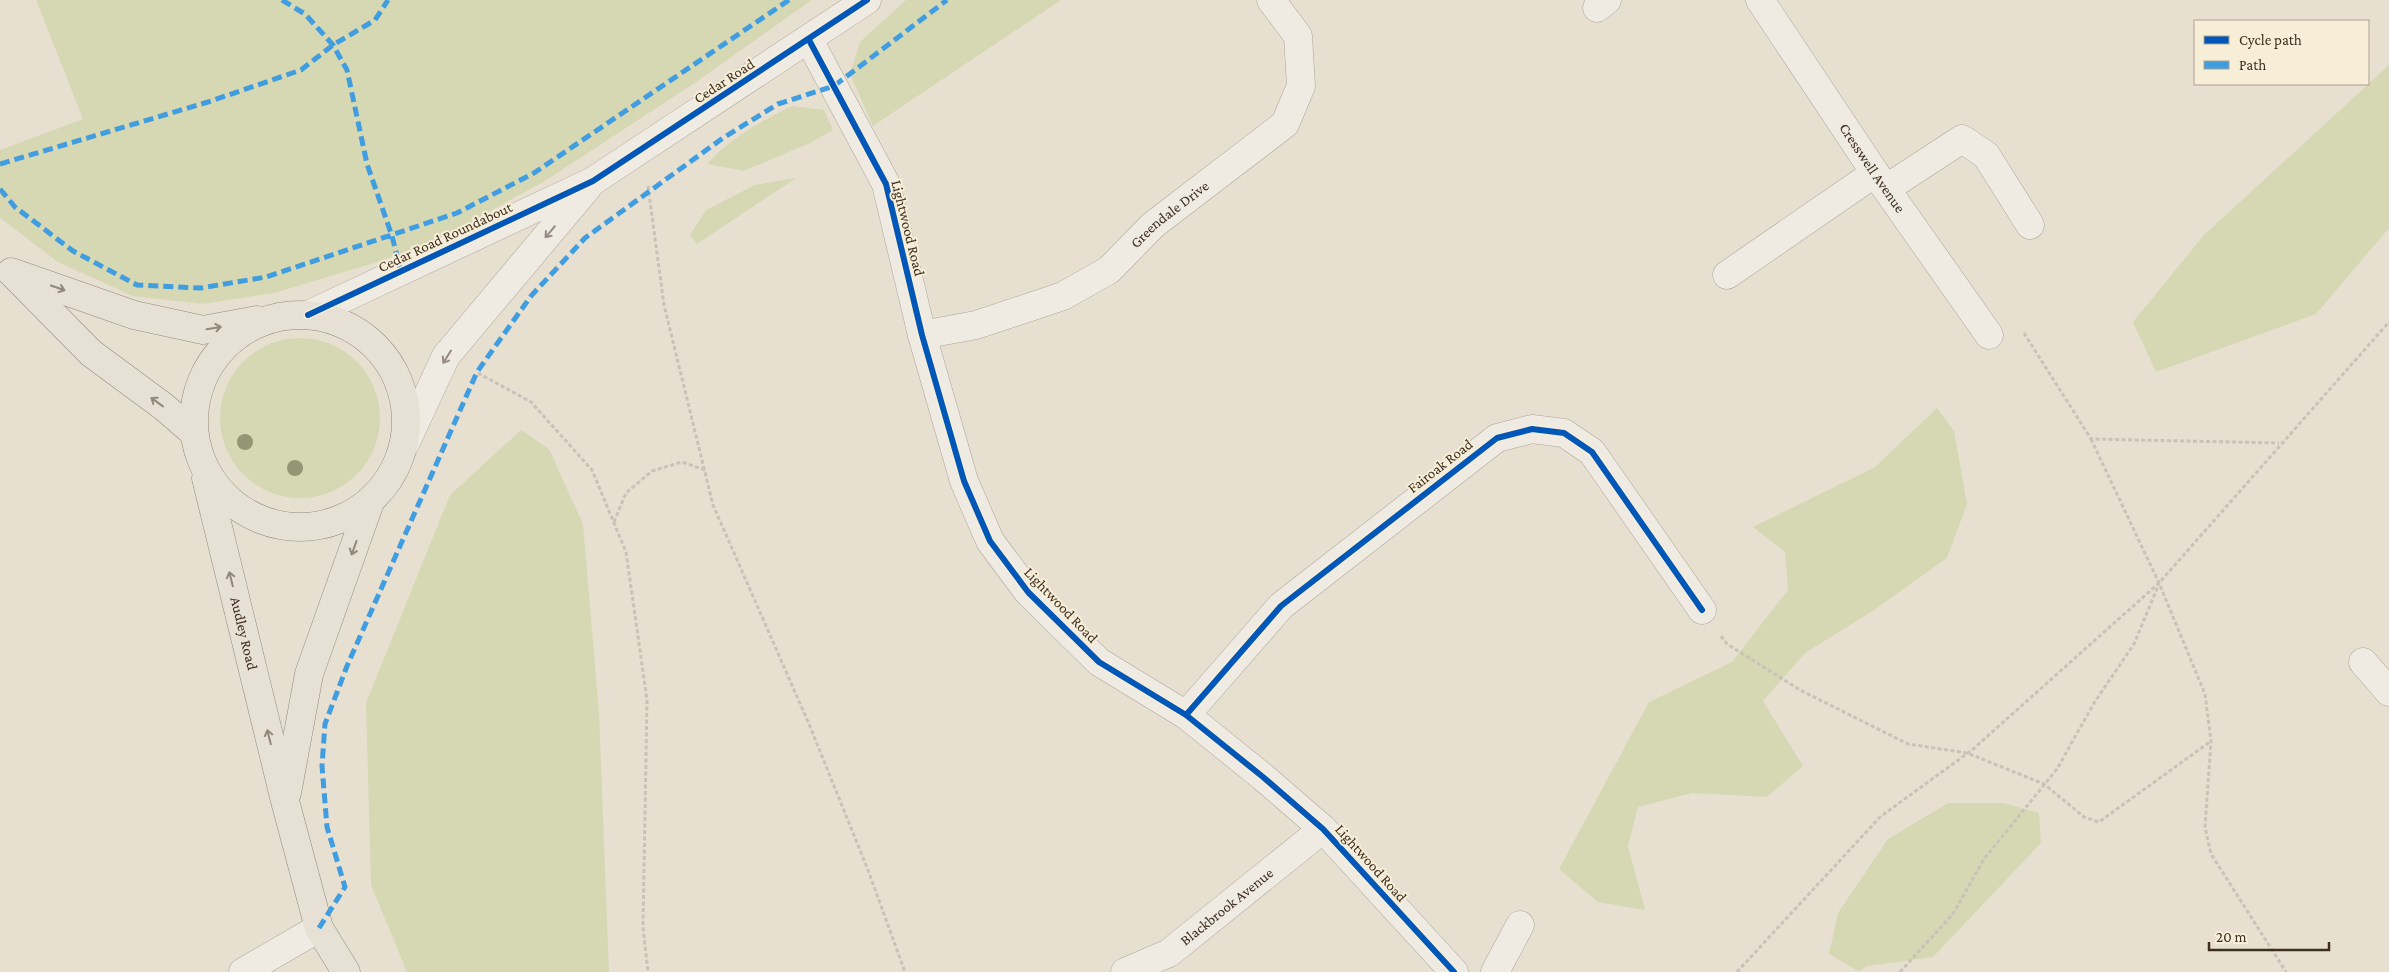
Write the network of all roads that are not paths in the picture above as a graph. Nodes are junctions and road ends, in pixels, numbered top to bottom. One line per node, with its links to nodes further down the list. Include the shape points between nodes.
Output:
1 (867, 0): 4 (street, Cedar Road)
2 (1271, 0): 11 (street, Greendale Drive, via 1298,36 1302,86 1286,124 1153,224 1110,270 1062,296 976,325)
3 (1760, 0): 5 (street, Cresswell Avenue)
4 (809, 40): 6 (street, Cedar Road); 11 (street, Lightwood Road, via 886,184)
5 (1881, 180): 7 (street, via 1962,139 1986,155); 9 (street); 12 (street, Cresswell Avenue)
6 (593, 181): 10 (street, Cedar Road Roundabout); 14 (street, Cedar Road Roundabout, one-way to 14, via 446,356)
7 (2030, 224)
8 (6, 266): 10 (main road, one-way to 10, via 134,315 203,330); 13 (main road, one-way to 8, via 91,353)
9 (1727, 275)
10 (296, 315): 13 (main road, Cedar Road Roundabout, via 243,332 214,358 197,394); 14 (main road, Cedar Road Roundabout, via 342,323 381,351 401,385 407,412)
11 (922, 335): 20 (street, Lightwood Road, via 964,481 990,540 1028,592 1099,662)
12 (1989, 335)
13 (194, 433): 15 (main road, Cedar Road Roundabout)
14 (405, 444): 16 (main road, Cedar Road Roundabout, via 396,469)
15 (203, 465): 16 (main road, Cedar Road Roundabout, via 228,500 267,522 302,528 331,523); 21 (main road, Audley Road, one-way to 15)
16 (370, 502): 21 (main road, Audley Road, one-way to 21, via 309,674)
17 (1702, 610): 20 (street, Fairoak Road, via 1592,452 1564,433 1532,429 1497,438 1281,606)
18 (2363, 662): 19 (street)
19 (2389, 692)
20 (1186, 715): 22 (street, Lightwood Road)
21 (285, 801): 24 (main road, Audley Road)
22 (1323, 829): 27 (street, Blackbrook Avenue, via 1169,953); 28 (street, Lightwood Road)
23 (1520, 925): 29 (street)
24 (319, 928): 25 (street); 26 (main road, Audley Road)
25 (243, 972)
26 (346, 972)
27 (1125, 972)
28 (1454, 972)
29 (1495, 972)

